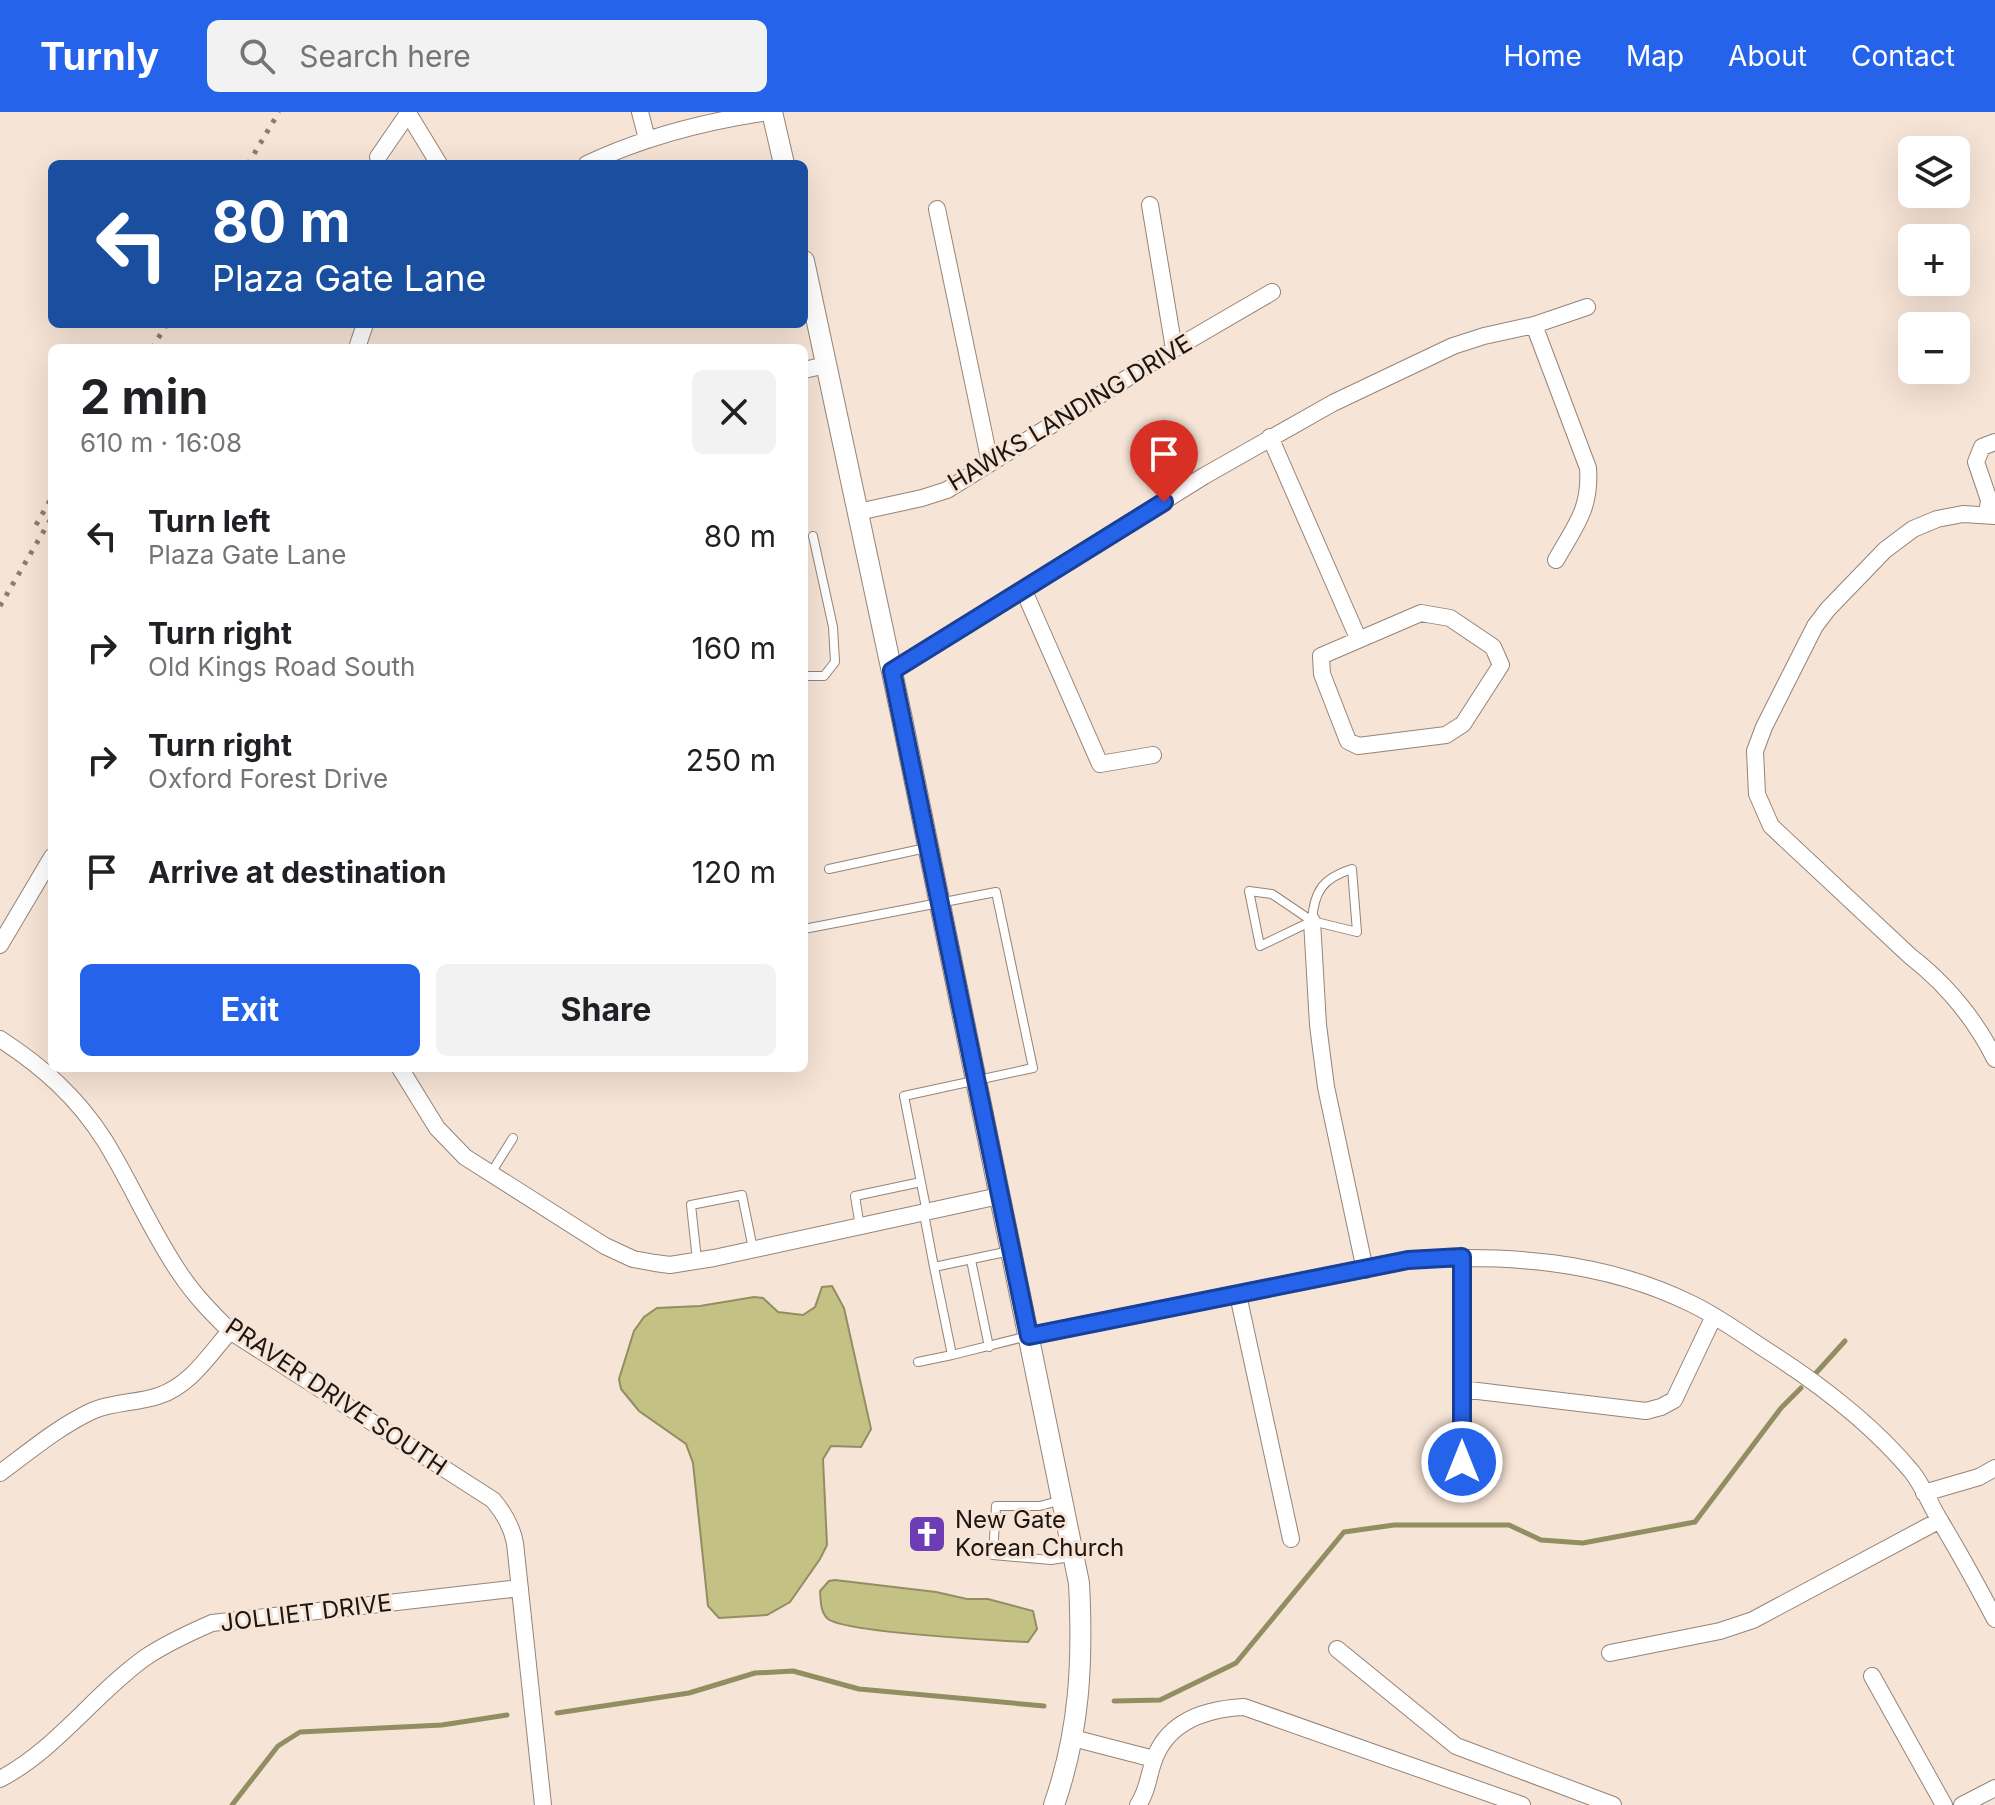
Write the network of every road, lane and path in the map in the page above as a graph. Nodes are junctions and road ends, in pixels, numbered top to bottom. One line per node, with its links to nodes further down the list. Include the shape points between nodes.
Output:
1 (640, 112): 4 (street)
2 (771, 112): 4 (street); 8 (street)
3 (408, 113): 5 (street); 6 (street)
4 (647, 139): 7 (street)
5 (378, 157)
6 (437, 160)
7 (595, 160)
8 (783, 160)
9 (1150, 205): 15 (street)
10 (937, 209): 20 (street)
11 (808, 280): 16 (street)
12 (1272, 292): 15 (street, HAWKS LANDING DRIVE)
13 (1587, 307): 14 (street)
14 (1534, 325): 18 (street, via 1453,346); 24 (street, via 1588,468 1590,492 1584,511)
15 (1174, 349): 20 (street, HAWKS LANDING DRIVE)
16 (826, 365): 17 (street); 22 (street)
17 (808, 369)
18 (1270, 437): 25 (street); 26 (street)
19 (1995, 442): 21 (street, via 1982,447 1976,462)
20 (990, 463): 22 (street, HAWKS LANDING DRIVE, via 947,490)
21 (1992, 507): 38 (street, via 1913,529 1828,609 1764,727 1755,751 1754,777 1771,826 1929,971 1973,1020)
22 (858, 512): 27 (street)
23 (813, 536): 28 (lane, via 833,627 835,662 824,676)
24 (1556, 560)
25 (1024, 591): 27 (street); 29 (street, via 1100,764)
26 (1358, 638): 26 (street, via 1321,656 1322,674 1348,741 1358,746 1446,735 1463,724 1501,665 1493,647 1450,618 1421,613)
27 (892, 671): 30 (street)
28 (808, 676)
29 (1153, 755)
30 (927, 847): 32 (lane); 33 (street)
31 (48, 864): 36 (street)
32 (829, 869)
33 (938, 903): 35 (lane); 40 (street); 40 (lane, via 996,892 1033,1068)
34 (1312, 921): 34 (lane, via 1357,932 1352,869 1332,875 1314,898); 34 (lane, via 1272,894 1249,891 1260,946); 53 (street, via 1326,1087)
35 (808, 928)
36 (0, 945)
37 (0, 1039): 56 (street, PRAVER DRIVE SOUTH, via 39,1065 74,1100 104,1140 182,1278)
38 (1995, 1059)
39 (402, 1072): 42 (street, via 437,1128 465,1157)
40 (975, 1080): 43 (lane, via 904,1096); 44 (street)
41 (513, 1138): 42 (lane)
42 (491, 1173): 51 (street, via 633,1259 670,1265)
43 (921, 1182): 45 (lane); 46 (lane, via 855,1196)
44 (999, 1196): 45 (street); 48 (street)
45 (925, 1214): 46 (street); 52 (lane)
46 (861, 1227): 47 (street)
47 (753, 1250): 51 (street); 51 (lane, via 742,1195 691,1205)
48 (1011, 1251): 50 (lane); 57 (street)
49 (1462, 1257): 53 (street, via 1408,1260); 55 (street, via 1513,1258 1592,1271 1668,1294); 61 (street)
50 (971, 1260): 52 (lane); 58 (lane)
51 (697, 1261)
52 (934, 1267): 59 (lane)
53 (1365, 1270): 54 (street)
54 (1238, 1295): 57 (street); 68 (street)
55 (1714, 1316): 61 (street, via 1674,1400 1661,1407 1646,1411); 65 (street, via 1812,1380 1868,1425)
56 (230, 1331): 63 (street, via 171,1391 74,1420); 70 (street, PRAVER DRIVE SOUTH, via 493,1500 513,1532)
57 (1029, 1336): 58 (lane); 66 (street)
58 (989, 1347): 59 (lane)
59 (952, 1355): 60 (lane)
60 (918, 1362)
61 (1461, 1389): 64 (street)
62 (1995, 1468): 65 (street)
63 (0, 1473)
64 (1462, 1487)
65 (1924, 1493): 67 (street)
66 (1063, 1500): 69 (street); 69 (lane, via 996,1506 993,1555)
67 (1940, 1520): 71 (street); 73 (street, via 1753,1620)
68 (1291, 1539)
69 (1074, 1557): 75 (street, via 1082,1646)
70 (520, 1588): 77 (street, JOLLIET DRIVE, via 212,1623 145,1658 60,1735); 79 (street, PRAVER DRIVE SOUTH)
71 (1995, 1619)
72 (1337, 1649): 83 (street, via 1456,1746)
73 (1610, 1653)
74 (1872, 1676): 84 (street)
75 (1073, 1738): 76 (street); 80 (street)
76 (1154, 1759): 81 (street); 82 (street, via 1174,1732 1199,1713 1244,1707)
77 (0, 1779)
78 (1995, 1788): 85 (street)
79 (543, 1805)
80 (1054, 1805)
81 (1138, 1805)
82 (1522, 1805)
83 (1613, 1805)
84 (1944, 1805)
85 (1962, 1805)

